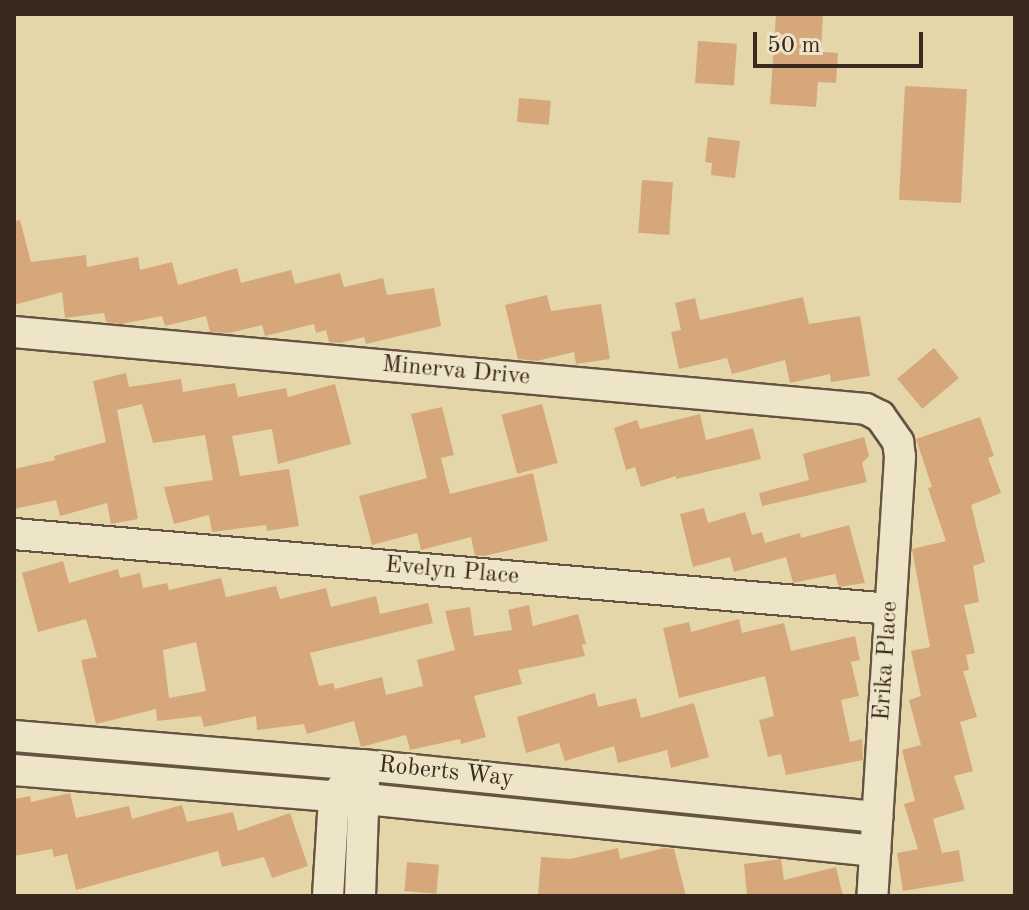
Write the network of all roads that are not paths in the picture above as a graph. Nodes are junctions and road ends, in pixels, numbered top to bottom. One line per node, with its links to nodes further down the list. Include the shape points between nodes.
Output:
1 (14, 332): 2 (street, Minerva Drive, via 866,409)
2 (892, 428): 4 (street, Erika Place, via 900,457)
3 (14, 534): 4 (street, Evelyn Place)
4 (890, 609): 10 (street, Erika Place)
5 (14, 736): 6 (street, Roberts Way)
6 (362, 765): 8 (street); 9 (street); 10 (street, Roberts Way)
7 (14, 770): 8 (street, Roberts Way)
8 (334, 797): 9 (street, Roberts Way); 12 (street)
9 (366, 799): 11 (street, Roberts Way); 13 (street)
10 (877, 817): 11 (street, Erika Place)
11 (875, 851): 14 (street, Erika Place)
12 (328, 896)
13 (360, 896)
14 (872, 896)

